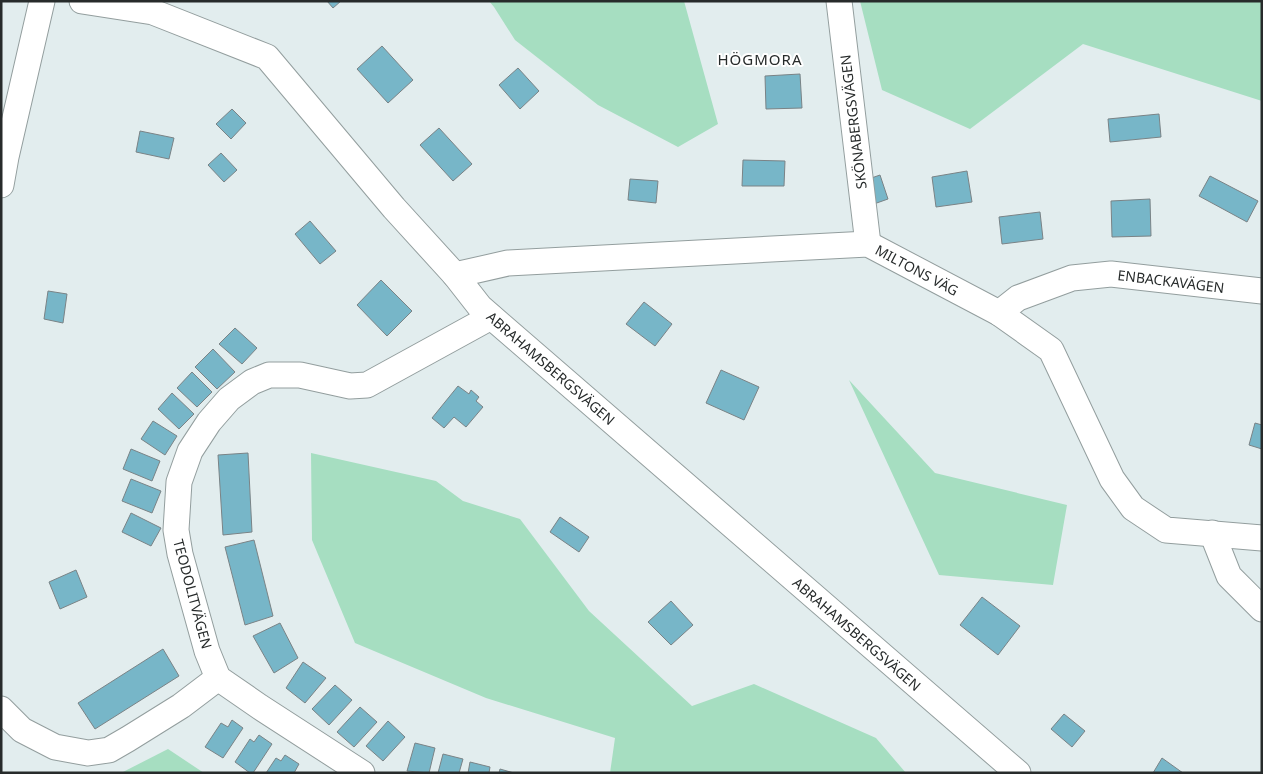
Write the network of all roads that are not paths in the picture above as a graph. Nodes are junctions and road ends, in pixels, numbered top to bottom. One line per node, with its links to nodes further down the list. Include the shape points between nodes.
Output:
1 (42, 1): 4 (street)
2 (82, 1): 6 (street, ABRAHAMSBERGSVÄGEN, via 152,12 267,57)
3 (839, 1): 5 (street, SKÖNABERGSVÄGEN)
4 (1, 185)
5 (868, 244): 6 (street, MILTONS VÄG, via 508,263); 8 (street, MILTONS VÄG)
6 (455, 275): 9 (street, ABRAHAMSBERGSVÄGEN)
7 (1262, 290): 8 (street, ENBACKAVÄGEN, via 1111,274 1072,278 1018,298)
8 (999, 313): 10 (street, MILTONS VÄG, via 1051,350 1112,479 1134,508 1166,530)
9 (491, 317): 13 (street, TEODOLITVÄGEN, via 367,385 350,386 300,375 260,378 228,398 209,422 190,451 180,482 176,530 207,651); 16 (street, ABRAHAMSBERGSVÄGEN)
10 (1212, 533): 11 (street, MILTONS VÄG); 12 (street, via 1229,576)
11 (1262, 538)
12 (1262, 609)
13 (218, 678): 14 (street, via 181,706 109,750 88,753 55,747 22,730); 15 (street)
14 (1, 709)
15 (362, 773)
16 (1018, 773)

